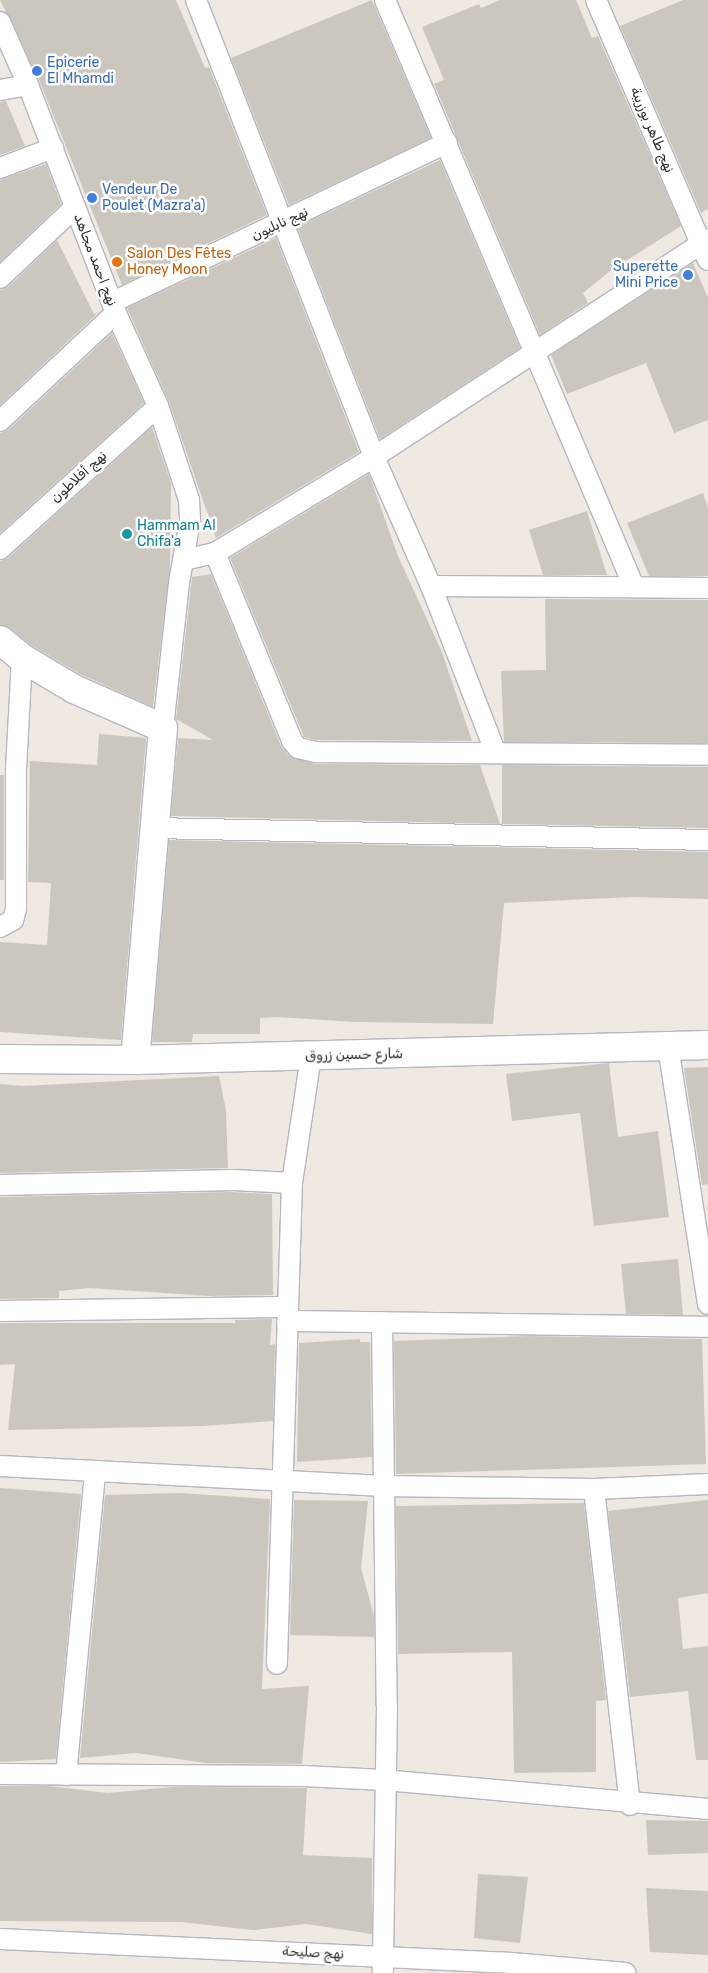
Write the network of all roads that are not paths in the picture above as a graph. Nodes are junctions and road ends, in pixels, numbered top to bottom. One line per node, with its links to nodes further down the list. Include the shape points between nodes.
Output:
1 (196, 0): 11 (street)
2 (385, 0): 7 (street)
3 (596, 0): 12 (street, نهج طاهر بوزريبة)
4 (0, 22): 5 (street, نهج احمد مجاهد)
5 (28, 85): 6 (street); 8 (street, نهج احمد مجاهد)
6 (0, 90)
7 (447, 144): 11 (street, نهج نابليون); 15 (street)
8 (53, 148): 9 (street); 10 (street, نهج احمد مجاهد)
9 (0, 168)
10 (74, 207): 13 (street); 14 (street, نهج احمد مجاهد)
11 (284, 222): 14 (street, نهج نابليون); 18 (street)
12 (705, 247): 15 (street)
13 (0, 278)
14 (114, 307): 16 (street, نهج احمد مجاهد); 17 (street, نهج نابليون)
15 (536, 349): 18 (street, via 458,405); 23 (street)
16 (158, 406): 19 (street, نهج أفلاطون); 21 (street, نهج احمد مجاهد, via 189,500 190,521)
17 (0, 421)
18 (374, 457): 20 (street); 22 (street)
19 (0, 549)
20 (215, 553): 21 (street); 28 (street, via 292,741 298,748 315,752)
21 (184, 560): 27 (street, نهج احمد مجاهد)
22 (431, 586): 23 (street); 28 (street)
23 (634, 587): 24 (street)
24 (708, 588)
25 (0, 640): 26 (street)
26 (22, 658): 27 (street, via 74,689); 30 (street)
27 (164, 728): 31 (street)
28 (495, 751): 29 (street)
29 (708, 755)
30 (8, 768): 33 (street, via 16,909 13,920)
31 (154, 828): 32 (street); 38 (street)
32 (708, 840)
33 (0, 927)
34 (708, 1045): 35 (street, شارع حسين زروق)
35 (668, 1046): 36 (street, شارع حسين زروق); 41 (street)
36 (311, 1056): 38 (street, شارع حسين زروق); 39 (street)
37 (0, 1059): 38 (street, شارع حسين زروق)
38 (135, 1060)
39 (292, 1183): 40 (street, via 234,1180); 44 (street)
40 (0, 1185)
41 (703, 1241): 42 (street)
42 (708, 1304)
43 (0, 1311): 44 (street)
44 (287, 1314): 45 (street); 49 (street)
45 (382, 1322): 46 (street); 51 (street)
46 (708, 1326)
47 (0, 1466): 48 (street)
48 (96, 1472): 49 (street); 55 (street)
49 (283, 1481): 51 (street); 53 (street)
50 (708, 1484): 52 (street)
51 (384, 1486): 52 (street); 56 (street, via 387,1705)
52 (594, 1489): 57 (street)
53 (277, 1664)
54 (0, 1774): 55 (street)
55 (66, 1775): 56 (street)
56 (384, 1780): 57 (street); 60 (street)
57 (630, 1805): 58 (street)
58 (708, 1809)
59 (0, 1939): 60 (street, نهج صليحة)
60 (383, 1966): 61 (street, نهج صليحة, via 512,1963)
61 (626, 1973)

